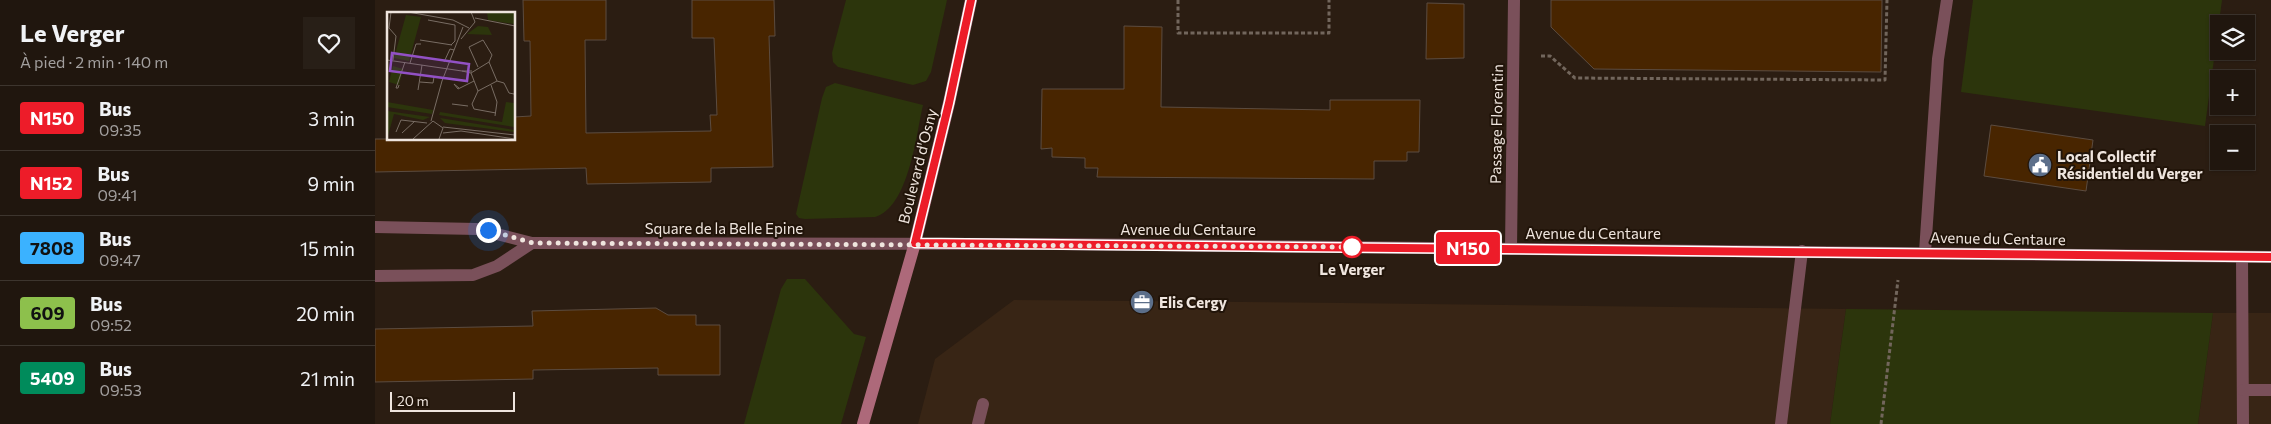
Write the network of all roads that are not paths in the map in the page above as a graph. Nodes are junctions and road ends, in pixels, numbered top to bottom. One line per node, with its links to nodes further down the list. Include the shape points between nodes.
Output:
1 (971, 0): 6 (main road, Boulevard d'Osny)
2 (1514, 0): 7 (street, Passage Florentin)
3 (1947, 0): 9 (street, via 1938,59)
4 (375, 227): 5 (street, Square de la Belle Epine, via 477,228)
5 (533, 243): 6 (street, Square de la Belle Epine); 12 (street, via 497,266 473,275)
6 (915, 243): 7 (street, Avenue du Centaure); 16 (main road, Boulevard d'Osny)
7 (1511, 249): 8 (street, Avenue du Centaure)
8 (1802, 252): 9 (street, Avenue du Centaure); 18 (street)
9 (1925, 252): 10 (street, Avenue du Centaure)
10 (2243, 257): 11 (street, Avenue du Centaure); 13 (street)
11 (2271, 257)
12 (375, 276)
13 (2243, 390): 14 (street); 19 (street)
14 (2271, 390)
15 (983, 404): 17 (street)
16 (863, 424)
17 (978, 424)
18 (1781, 424)
19 (2243, 424)

